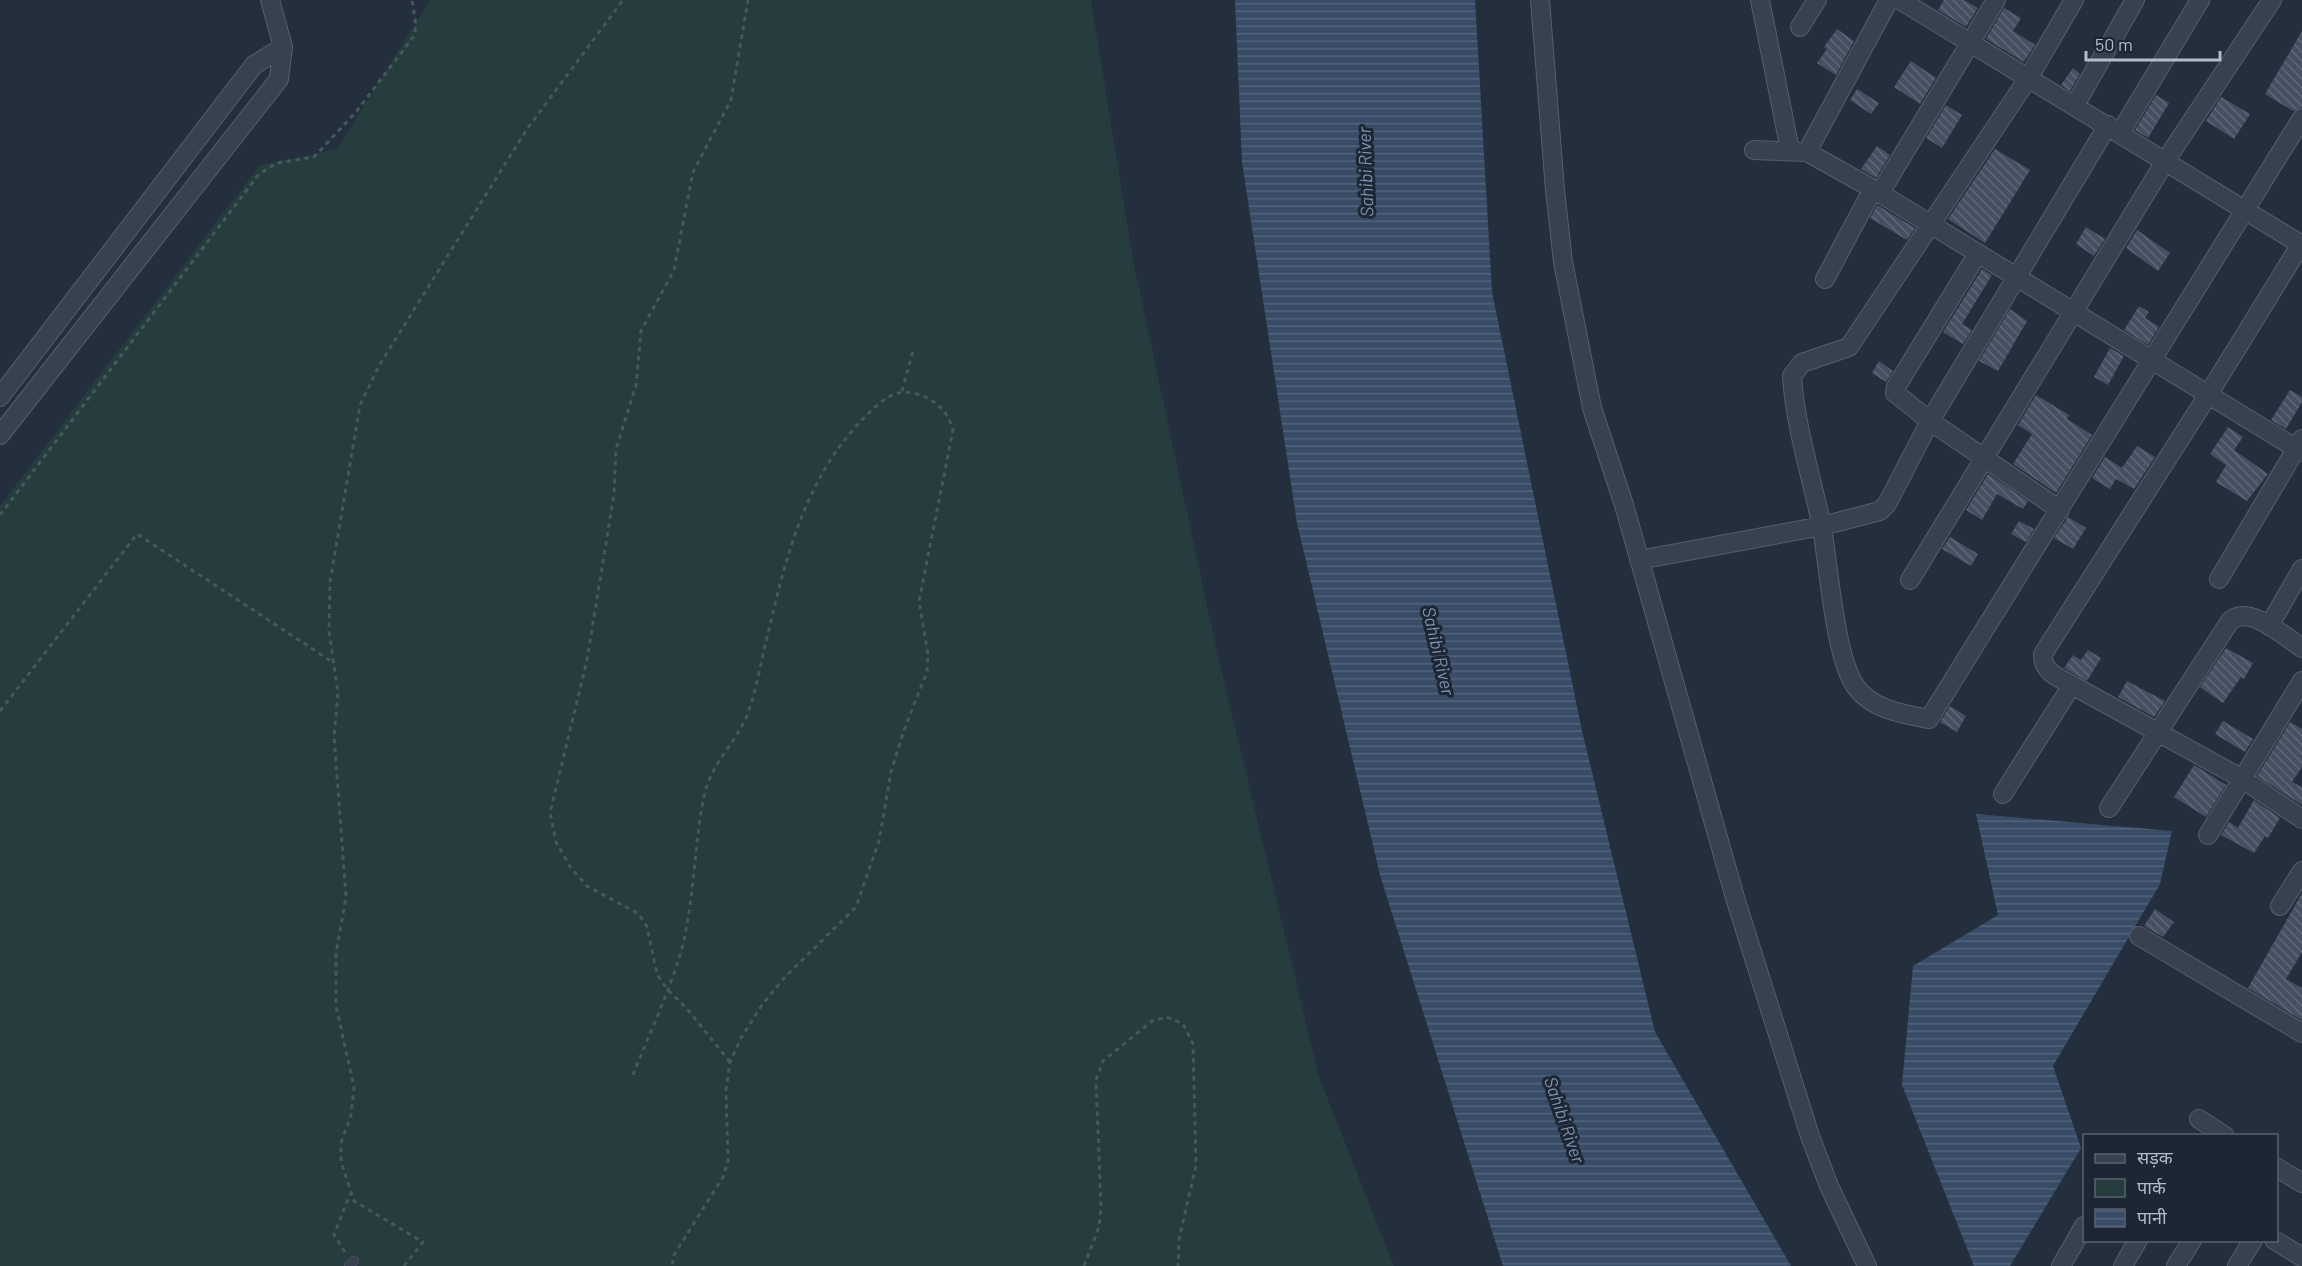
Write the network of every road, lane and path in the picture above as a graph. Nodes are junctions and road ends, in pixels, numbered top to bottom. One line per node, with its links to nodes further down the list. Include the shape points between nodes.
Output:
1 (270, 0): 17 (street)
2 (412, 0): 43 (path, via 414,36 356,112 314,157 278,163 260,174)
3 (623, 0): 51 (path, via 527,129 380,364 360,405 330,582 329,631)
4 (748, 0): 64 (path, via 731,100 693,172 674,270 641,332 636,385 616,449 614,494 587,660 550,813 556,842 571,868 587,886 639,914 647,927 657,974)
5 (1540, 0): 45 (street, via 1555,190 1578,348 1592,408)
6 (1760, 0): 23 (street)
7 (1817, 0): 15 (street)
8 (1889, 0): 23 (street)
9 (1900, 0): 16 (street)
10 (1996, 0): 16 (street)
11 (2074, 0): 18 (street)
12 (2135, 0): 19 (street)
13 (2200, 0): 21 (street)
14 (2272, 0): 24 (street)
15 (1800, 27)
16 (1970, 42): 18 (street); 25 (street)
17 (283, 47): 37 (street, via 254,65); 39 (street, via 279,79)
18 (2028, 77): 19 (street); 27 (street)
19 (2075, 105): 21 (street)
20 (2302, 118): 26 (street)
21 (2114, 129): 24 (street); 30 (street)
22 (1754, 150): 23 (street)
23 (1798, 151): 25 (street)
24 (2166, 160): 26 (street); 32 (street)
25 (1876, 191): 27 (street); 31 (street)
26 (2244, 208): 28 (street); 34 (street)
27 (1929, 224): 29 (street); 44 (street, via 1849,347 1813,358 1794,371 1793,389)
28 (2301, 244): 36 (street)
29 (1978, 253): 30 (street); 38 (street, via 1896,387 1898,397)
30 (2017, 277): 32 (street); 38 (street)
31 (1825, 279)
32 (2074, 311): 34 (street); 41 (street)
33 (913, 351): 35 (path)
34 (2153, 361): 36 (street); 42 (street)
35 (902, 391): 64 (path, via 883,400 857,424 830,458 788,552 747,715 710,772 703,800 690,914); 66 (path, via 921,395 942,407 953,430 919,601 927,672 891,771 879,841 856,907 762,1005)
36 (2208, 395): 40 (street); 53 (street, via 2043,654 2046,670)
37 (0, 397)
38 (1930, 421): 41 (street); 44 (street, via 1880,511)
39 (0, 435)
40 (2300, 446): 47 (street)
41 (1984, 457): 42 (street); 48 (street)
42 (2060, 510): 44 (street, via 1929,719 1881,706 1864,696 1852,681 1844,661)
43 (0, 515)
44 (1822, 526): 45 (street)
45 (1639, 560): 84 (street, via 1736,901 1810,1136)
46 (2302, 569): 49 (street)
47 (2219, 579)
48 (1910, 580)
49 (2269, 626): 50 (street); 55 (street, via 2244,614 2236,615)
50 (2302, 648)
51 (334, 663): 54 (path, via 137,534); 72 (path, via 338,693 334,736 346,897 336,952 336,1006 354,1087 351,1115 341,1143 341,1162)
52 (2302, 681): 56 (street)
53 (2072, 685): 55 (street); 57 (street)
54 (0, 711)
55 (2158, 732): 56 (street); 58 (street)
56 (2241, 778): 59 (street); 60 (street)
57 (2003, 794)
58 (2109, 808)
59 (2302, 819)
60 (2208, 835)
61 (2302, 871): 62 (street)
62 (2280, 906)
63 (2139, 936): 65 (street)
64 (667, 989): 66 (path); 67 (path)
65 (2302, 1033)
66 (730, 1062): 81 (path, via 726,1090 728,1161 723,1178 674,1256)
67 (633, 1075)
68 (2199, 1119): 69 (street)
69 (2223, 1134)
70 (2278, 1168): 71 (street)
71 (2302, 1183)
72 (351, 1192): 79 (path, via 334,1235); 80 (path, via 354,1201 423,1242)
73 (2083, 1229): 85 (street)
74 (2137, 1242): 86 (street)
75 (2191, 1242): 87 (street)
76 (2252, 1242): 88 (street)
77 (2277, 1242): 78 (street)
78 (2302, 1257)
79 (352, 1264)
80 (404, 1266)
81 (672, 1266)
82 (1084, 1266): 83 (path, via 1099,1227 1101,1207 1096,1080 1099,1066 1152,1021 1167,1017 1183,1024 1193,1044 1196,1166 1179,1239)
83 (1178, 1266)
84 (1867, 1266)
85 (2061, 1266)
86 (2123, 1266)
87 (2176, 1266)
88 (2237, 1266)

